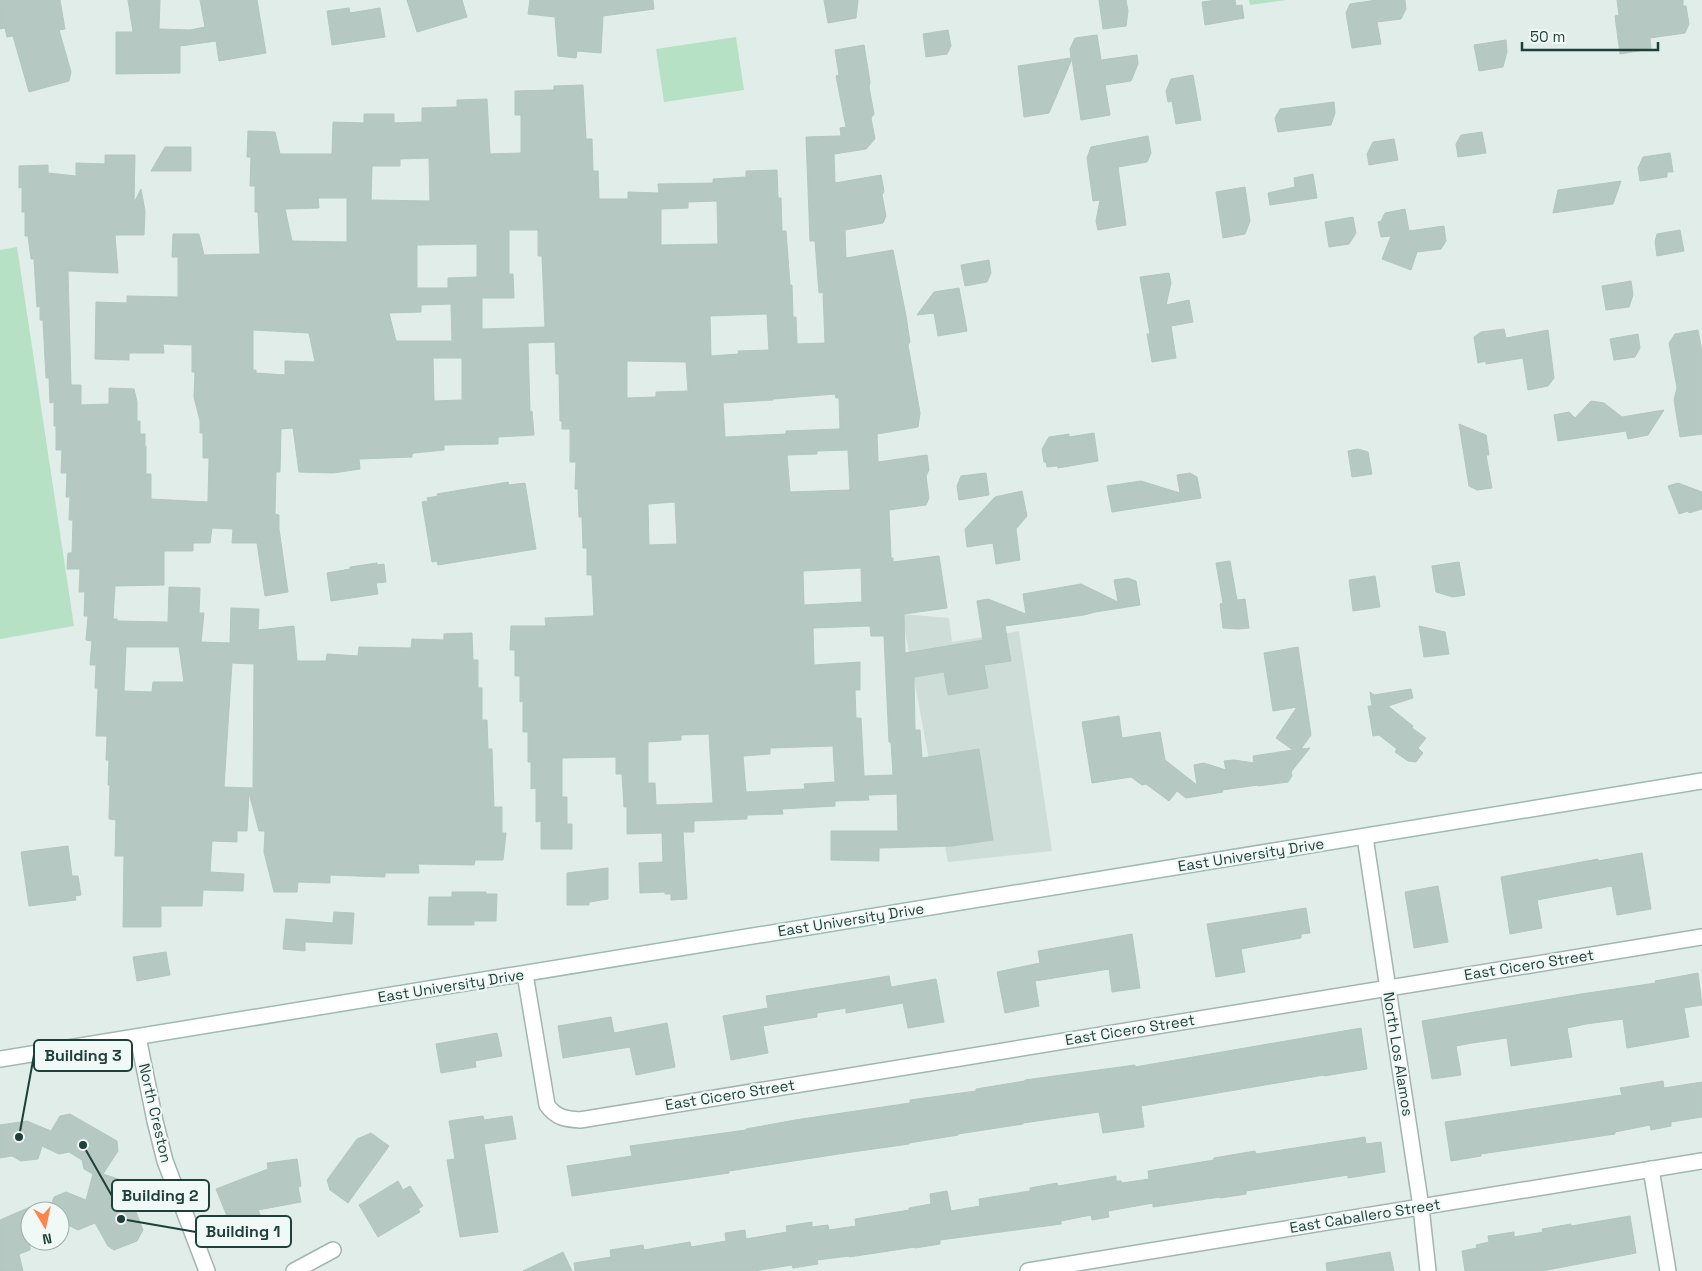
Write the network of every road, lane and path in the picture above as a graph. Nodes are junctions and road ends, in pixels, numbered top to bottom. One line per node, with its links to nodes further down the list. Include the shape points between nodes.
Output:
1 (1702, 782): 2 (street, East University Drive)
2 (1366, 837): 4 (street, East University Drive); 5 (street, North Los Alamos)
3 (1702, 937): 5 (street, East Cicero Street)
4 (525, 974): 5 (street, East Cicero Street, via 547,1105 558,1116 580,1120); 6 (street, East University Drive)
5 (1388, 988): 10 (street, North Los Alamos)
6 (138, 1037): 7 (street, East University Drive); 12 (street, North Creston, via 165,1161)
7 (0, 1059)
8 (1702, 1161): 9 (street, East Caballero Street)
9 (1651, 1169): 10 (street, East Caballero Street); 16 (street)
10 (1421, 1207): 14 (street, East Caballero Street); 15 (street, North Los Alamos)
11 (333, 1250): 13 (street)
12 (207, 1271)
13 (294, 1271)
14 (1028, 1271)
15 (1428, 1271)
16 (1668, 1271)

